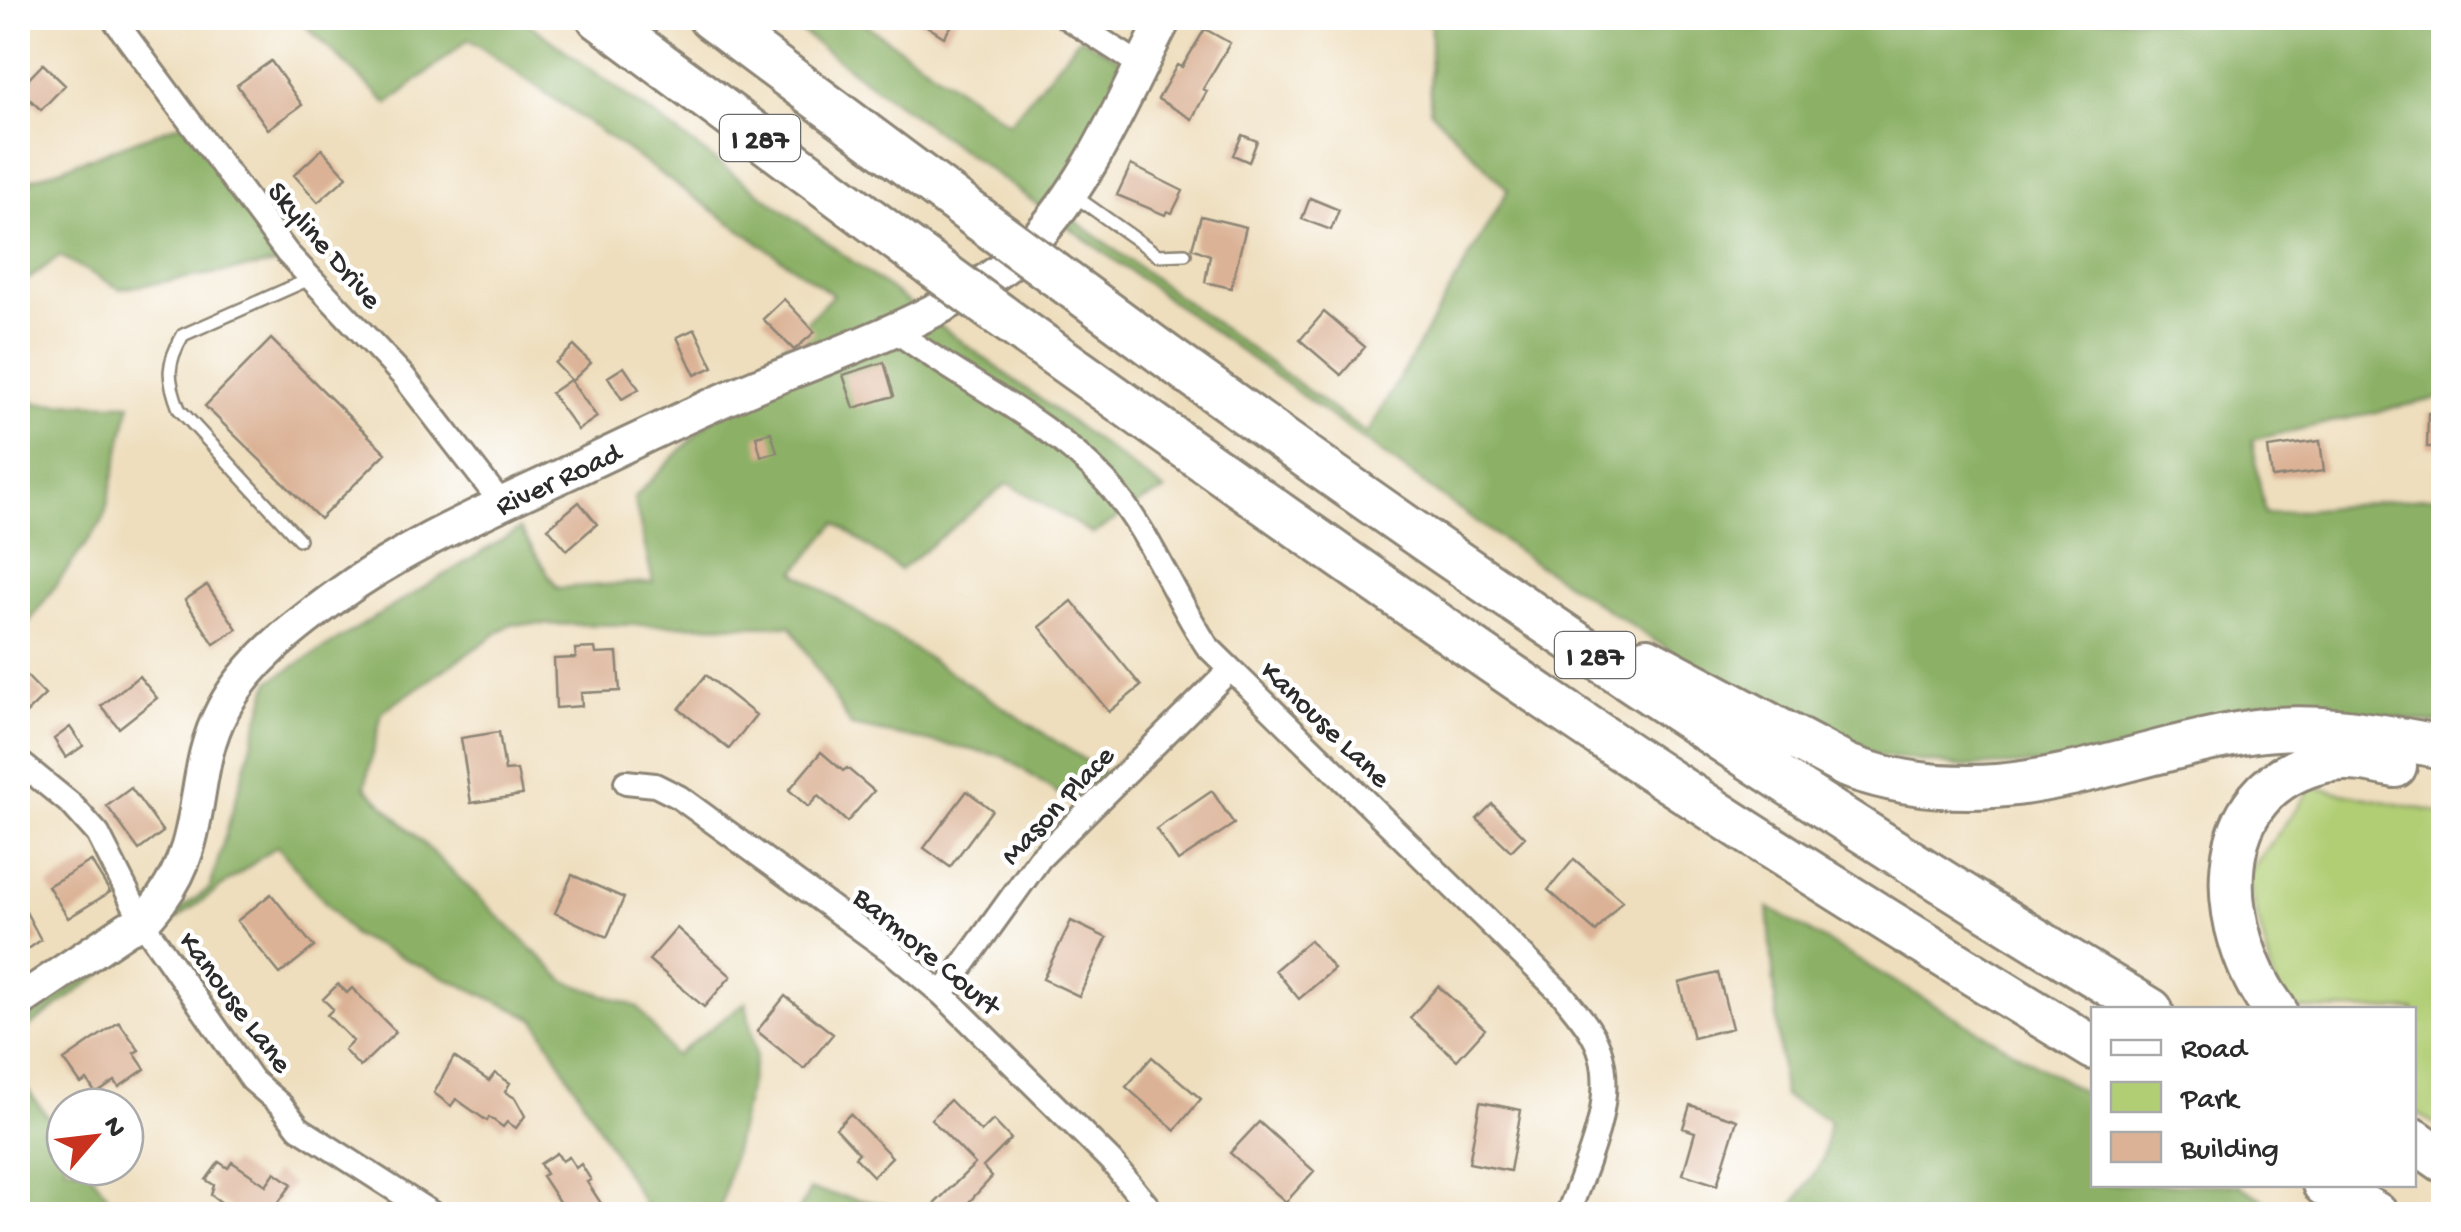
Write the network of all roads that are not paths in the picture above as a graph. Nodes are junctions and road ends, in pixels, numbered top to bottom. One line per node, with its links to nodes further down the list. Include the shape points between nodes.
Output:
1 (113, 18): 9 (street, Skyline Drive)
2 (599, 18): 24 (highway, I 287, bridge, via 1000,315 1573,717)
3 (710, 18): 11 (highway, I 287, bridge)
4 (1067, 18): 6 (street)
5 (1164, 18): 6 (street, River Road)
6 (1140, 65): 7 (street, River Road)
7 (1072, 194): 8 (lane, via 1158,255); 10 (street, River Road, via 1010,263)
8 (1185, 254)
9 (312, 278): 12 (street, Skyline Drive, via 404,376); 13 (lane, via 183,335 172,354 169,382 179,409)
10 (893, 329): 12 (street, River Road, via 657,429); 14 (street, Kanouse Lane, via 1076,453 1104,481 1144,535 1184,611)
11 (1373, 503): 15 (highway, via 1782,734 1847,766 1905,784 2020,786 2281,729 2332,729); 22 (highway, I 287, via 1832,812)
12 (502, 504): 19 (street, River Road, via 376,569 258,660 233,691 210,739 187,856)
13 (299, 539)
14 (1230, 670): 20 (street, Mason Place, via 1040,858); 32 (street, Kanouse Lane, via 1582,1019 1601,1054 1604,1085)
15 (2444, 747)
16 (18, 760): 19 (street, Kanouse Lane, via 98,834)
17 (2444, 775): 23 (highway, via 2366,760 2326,760 2289,776 2257,802 2237,840 2230,892 2241,946)
18 (626, 782): 20 (street, Barmore Court, via 655,785 678,797)
19 (143, 923): 21 (street, River Road); 30 (street, Kanouse Lane, via 252,1080 299,1128)
20 (942, 994): 31 (street, Barmore Court, via 1111,1162)
21 (18, 1002)
22 (2146, 1007)
23 (2273, 1007)
24 (2091, 1046)
25 (2416, 1141): 26 (highway)
26 (2444, 1161)
27 (2416, 1164): 28 (highway)
28 (2444, 1180)
29 (2329, 1187): 33 (highway)
30 (433, 1214)
31 (1154, 1214)
32 (1568, 1214)
33 (2376, 1214)

